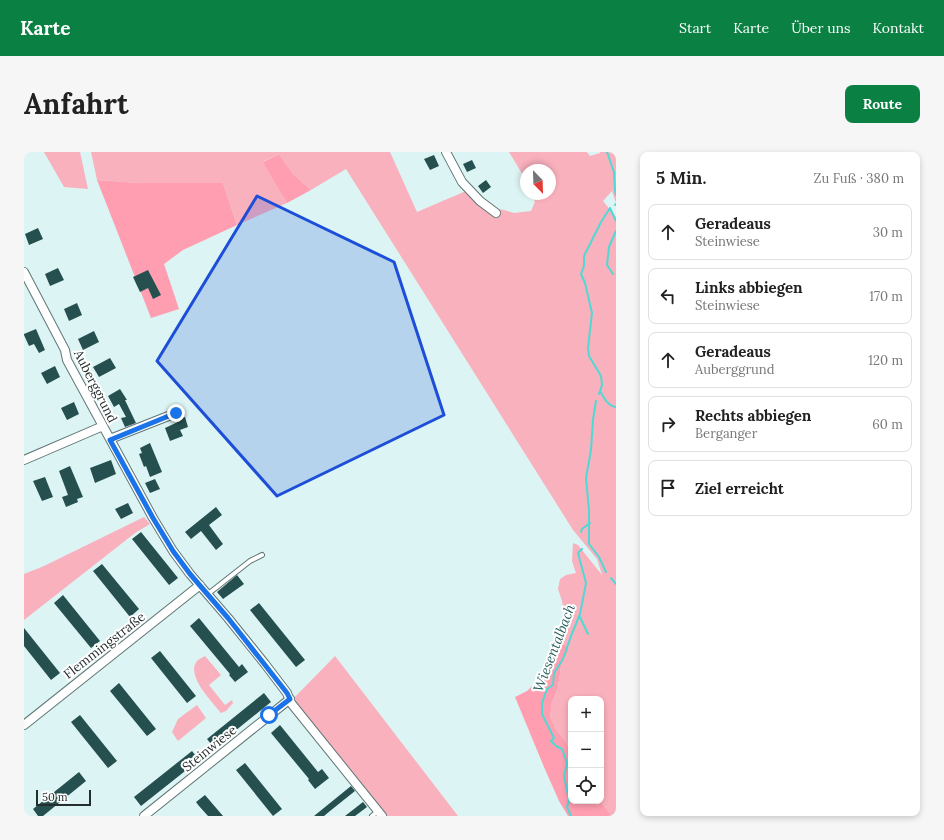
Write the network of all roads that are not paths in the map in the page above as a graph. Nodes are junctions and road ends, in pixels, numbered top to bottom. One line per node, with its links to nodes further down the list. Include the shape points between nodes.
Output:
1 (446, 152): 2 (street, via 462,182)
2 (496, 213)
3 (24, 272): 5 (street, Auberggrund)
4 (176, 413): 6 (street)
5 (103, 426): 6 (street, Auberggrund); 7 (street)
6 (110, 440): 9 (street, Auberggrund, via 173,551)
7 (24, 460)
8 (262, 555): 10 (lane, via 250,561)
9 (200, 585): 10 (street); 12 (street, Flemmingstraße)
10 (208, 594): 11 (street)
11 (290, 699): 13 (street); 14 (street, Steinwiese)
12 (24, 725)
13 (377, 814)
14 (144, 816)

